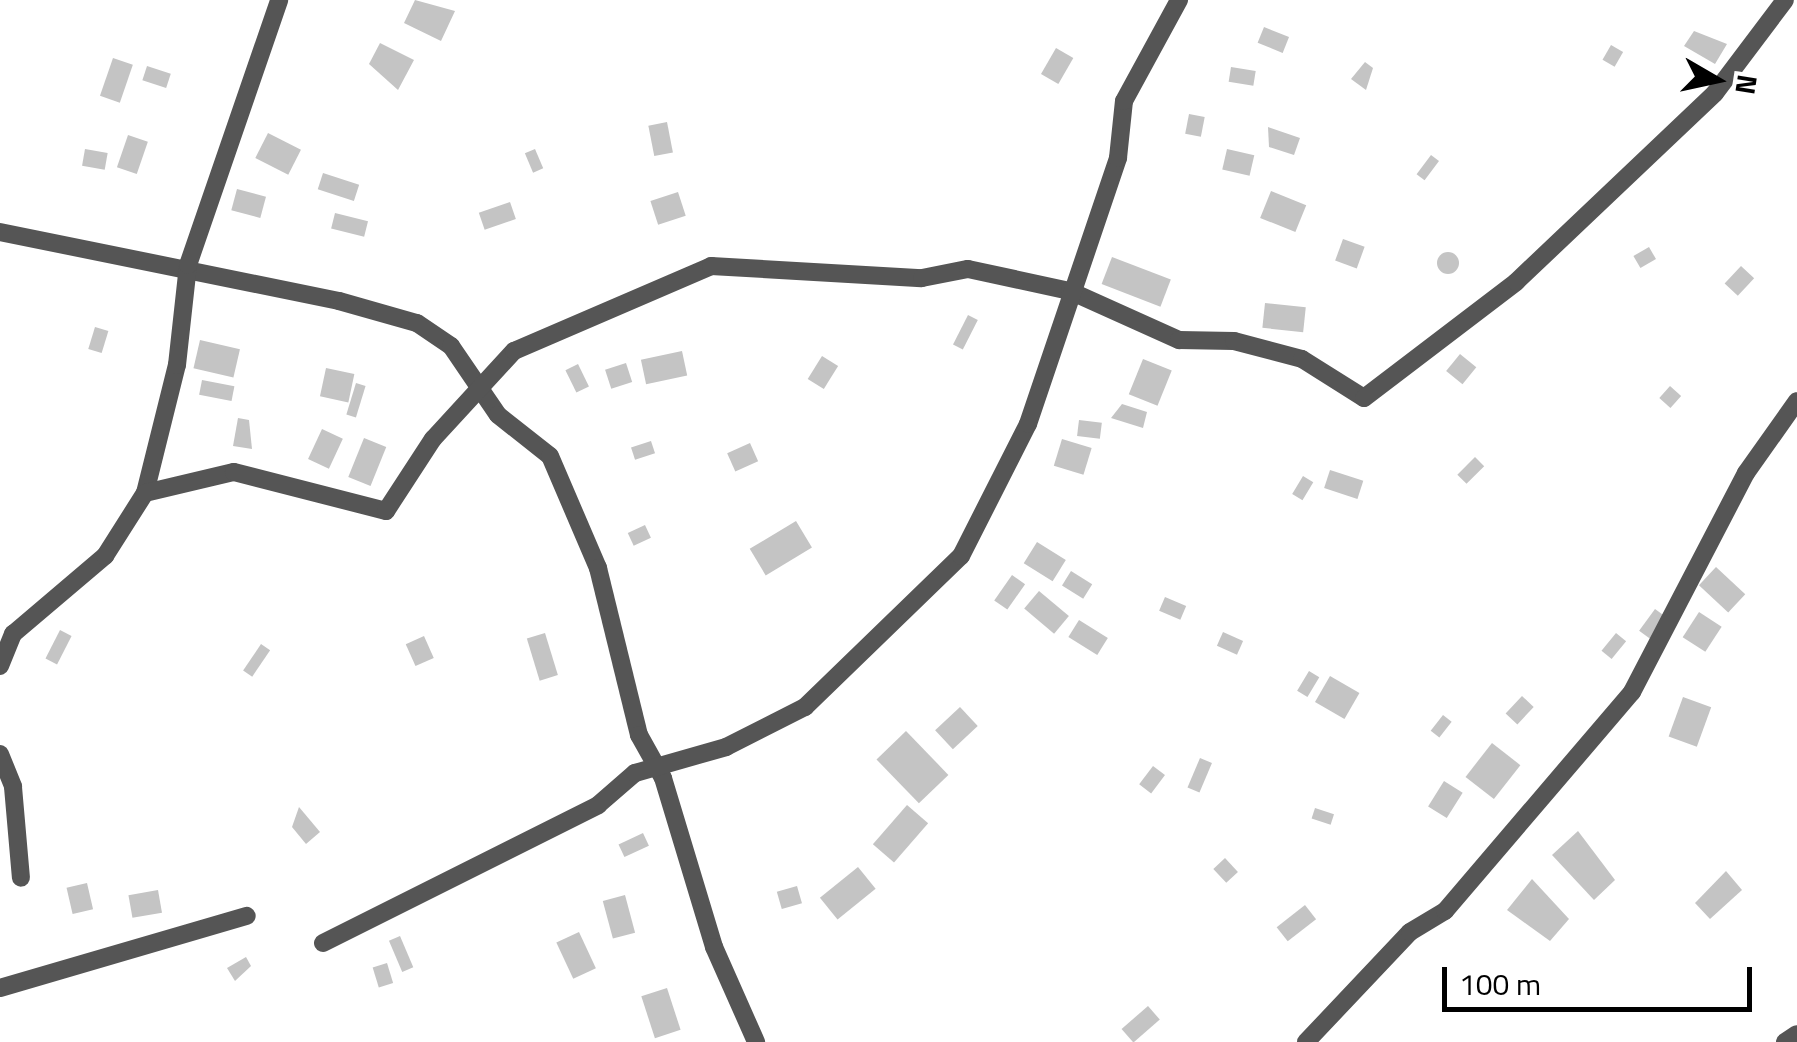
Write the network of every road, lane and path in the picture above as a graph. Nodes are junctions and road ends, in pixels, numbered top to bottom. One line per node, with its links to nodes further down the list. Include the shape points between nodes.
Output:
1 (278, 0): 5 (street)
2 (1179, 0): 6 (street, via 1124,101 1118,158)
3 (1785, 0): 6 (street, via 1716,92 1516,282 1364,398 1302,359 1234,341 1180,340)
4 (0, 232): 5 (street)
5 (188, 266): 7 (street, via 417,323 451,346); 9 (street, via 177,365)
6 (1070, 291): 7 (street, via 968,268 922,278 712,266 514,351); 12 (street, via 1028,424 961,556 805,707 726,747)
7 (479, 384): 9 (street, via 386,511 234,472); 12 (street, via 498,415 550,456 598,568 639,734)
8 (1797, 400): 19 (street, via 1746,473 1632,692 1445,912 1410,932)
9 (145, 493): 10 (street, via 104,556 13,634)
10 (0, 666)
11 (0, 754): 13 (street, via 13,788)
12 (657, 766): 15 (street, via 397,912); 18 (street, via 714,947)
13 (20, 878)
14 (247, 916): 16 (street)
15 (323, 942)
16 (0, 988)
17 (1797, 1034): 20 (street)
18 (756, 1042)
19 (1306, 1042)
20 (1785, 1042)

